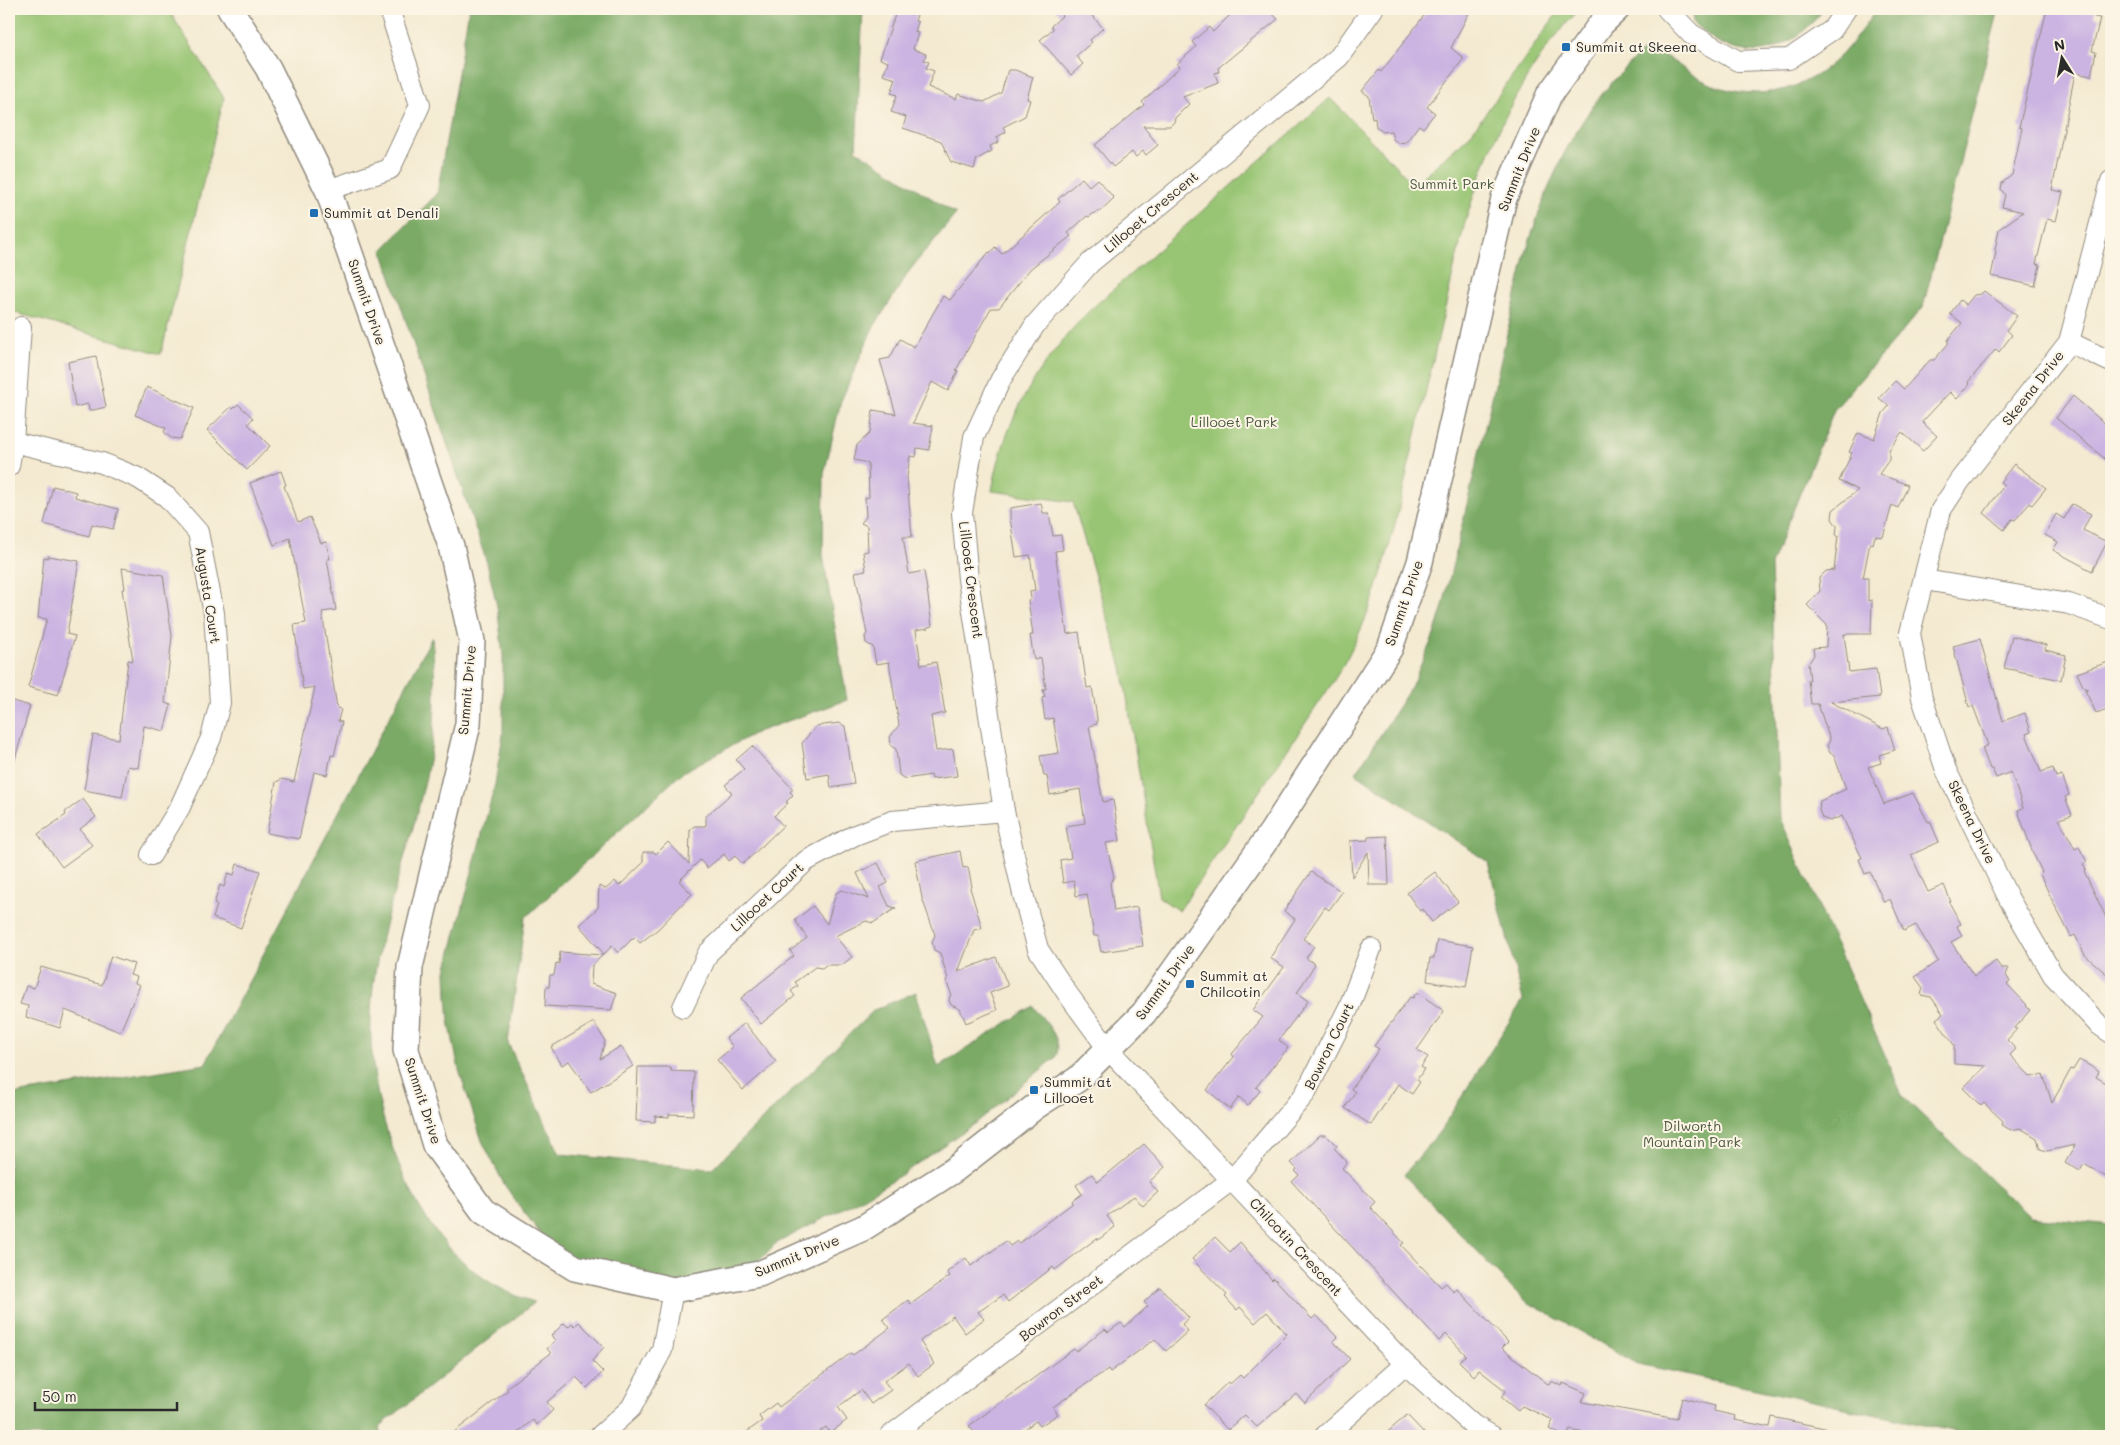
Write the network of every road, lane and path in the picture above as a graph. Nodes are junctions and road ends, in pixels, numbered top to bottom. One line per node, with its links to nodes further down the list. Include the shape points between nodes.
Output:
1 (230, 9): 8 (street, Summit Drive, via 268,68)
2 (389, 9): 8 (street, via 420,105 390,169)
3 (1373, 9): 16 (street, Lillooet Crescent, via 1339,57 1090,263 1035,325 1001,379 974,437 962,513 968,579)
4 (1617, 9): 21 (street, Summit Drive, via 1601,24 1549,94 1504,198 1420,562 1390,648 1271,833 1144,1014)
5 (1667, 9): 6 (street, via 1692,34 1738,61 1789,59 1832,30)
6 (1846, 9)
7 (2111, 181): 10 (street, Skeena Drive)
8 (328, 190): 23 (street, Summit Drive, via 451,546 472,641 468,724 410,967 406,1050 435,1145 483,1211 575,1268)
9 (21, 327): 12 (street)
10 (2069, 342): 11 (street); 14 (street, Skeena Drive, via 1941,510)
11 (2111, 362)
12 (13, 442): 13 (street); 17 (street, Augusta Court, via 102,463 138,478 166,497 198,532 214,613 220,704 211,738 192,781)
13 (9, 466)
14 (1924, 580): 15 (street, via 2069,604); 20 (street, Skeena Drive, via 1910,633 1922,698 1946,770 2009,899 2054,975 2098,1024)
15 (2111, 620)
16 (1004, 811): 19 (street, Lillooet Court, via 892,821 855,835 806,861 708,953); 21 (street, Lillooet Crescent, via 1038,949)
17 (151, 855)
18 (1371, 949): 22 (street, Bowron Court, via 1349,1007 1305,1094)
19 (682, 1007)
20 (2111, 1033)
21 (1108, 1049): 22 (street, Chilcotin Crescent); 23 (street, Summit Drive, via 1078,1079 1036,1106 954,1170 864,1228 760,1274)
22 (1233, 1179): 24 (street, Chilcotin Crescent); 26 (street, Bowron Street)
23 (673, 1290): 25 (street, via 662,1350 631,1408)
24 (1405, 1364): 27 (street); 28 (street, Chilcotin Crescent, via 1473,1425)
25 (600, 1436)
26 (890, 1436)
27 (1325, 1436)
28 (1492, 1436)

